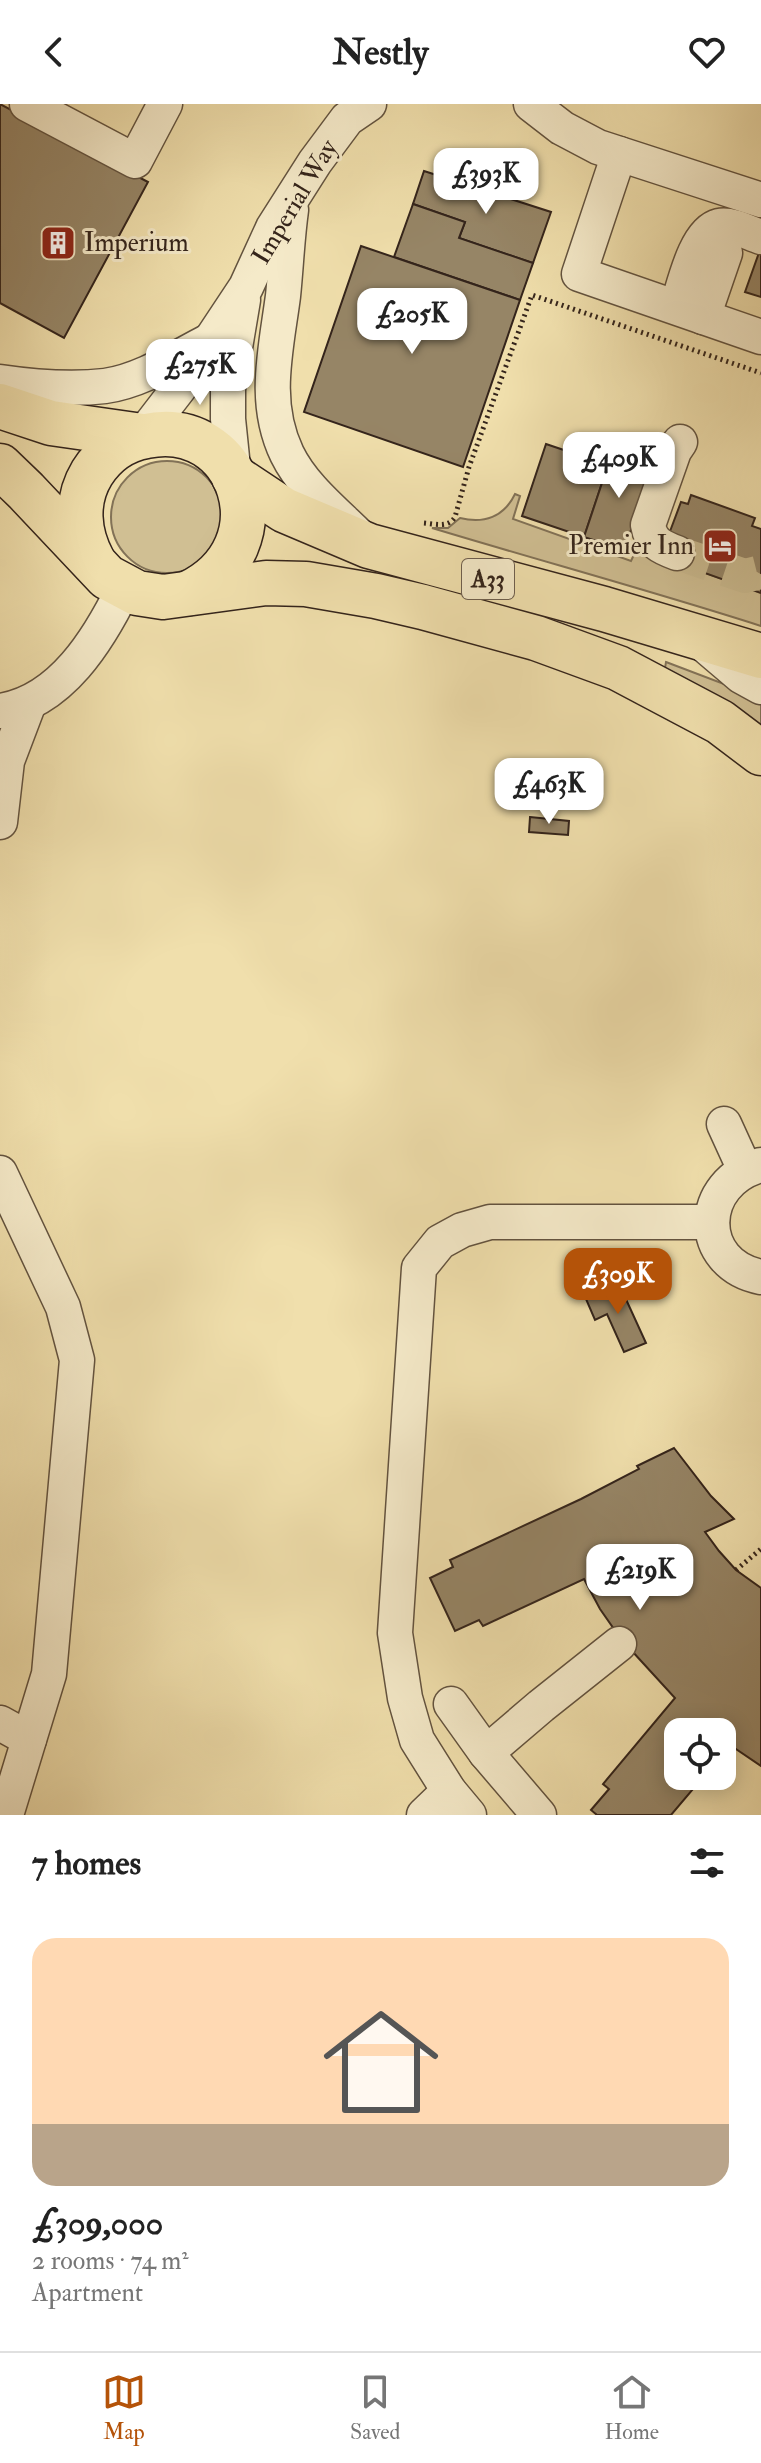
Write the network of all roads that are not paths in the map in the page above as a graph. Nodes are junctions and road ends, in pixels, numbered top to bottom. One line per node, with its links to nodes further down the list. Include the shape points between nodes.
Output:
1 (27, 104): 2 (street, via 135,161)
2 (165, 104)
3 (531, 104): 5 (street, via 572,134)
4 (356, 109): 6 (street, Imperial Way)
5 (619, 154): 7 (street); 11 (street, via 579,274)
6 (292, 197): 10 (street, Imperial Way); 20 (street, via 271,381 277,426 304,481)
7 (761, 200)
8 (761, 237): 11 (street, via 720,225 708,232 699,242)
9 (725, 253): 11 (street)
10 (246, 287): 13 (street, Imperial Way); 19 (street, Imperial Way, via 228,389)
11 (690, 312): 12 (street)
12 (761, 337)
13 (208, 341): 14 (street, via 142,375 107,386); 16 (street, Imperial Way)
14 (0, 382)
15 (0, 406): 16 (highway, via 51,423)
16 (142, 436): 19 (highway, via 178,435 200,443 220,457); 22 (highway, via 116,448 96,467 80,507 86,548)
17 (680, 442): 21 (street, via 648,525 656,544)
18 (0, 466): 22 (highway)
19 (234, 477): 20 (highway, A33, via 284,510); 23 (highway, via 243,506 241,538 216,577)
20 (369, 546): 24 (highway, A33)
21 (677, 553)
22 (109, 574): 23 (highway, via 137,593); 27 (street, via 108,621 68,675)
23 (189, 593): 28 (highway, A33, via 266,583 328,587 536,638 618,668 720,722)
24 (692, 634): 25 (highway, A33); 26 (street)
25 (761, 656)
26 (761, 687)
27 (14, 707): 29 (street)
28 (761, 753)
29 (0, 822)
30 (724, 1124): 31 (street)
31 (753, 1168): 33 (street, via 720,1191)
32 (0, 1173): 37 (street, via 63,1307 77,1360 49,1674)
33 (712, 1222): 34 (street, via 722,1254); 39 (street, via 490,1222 440,1242 419,1268 395,1633 417,1740)
34 (757, 1286)
35 (619, 1644): 38 (street)
36 (451, 1704): 38 (street)
37 (15, 1731): 40 (street)
38 (486, 1753): 42 (street)
39 (459, 1803): 41 (street)
40 (6, 1815)
41 (424, 1815)
42 (539, 1815)

